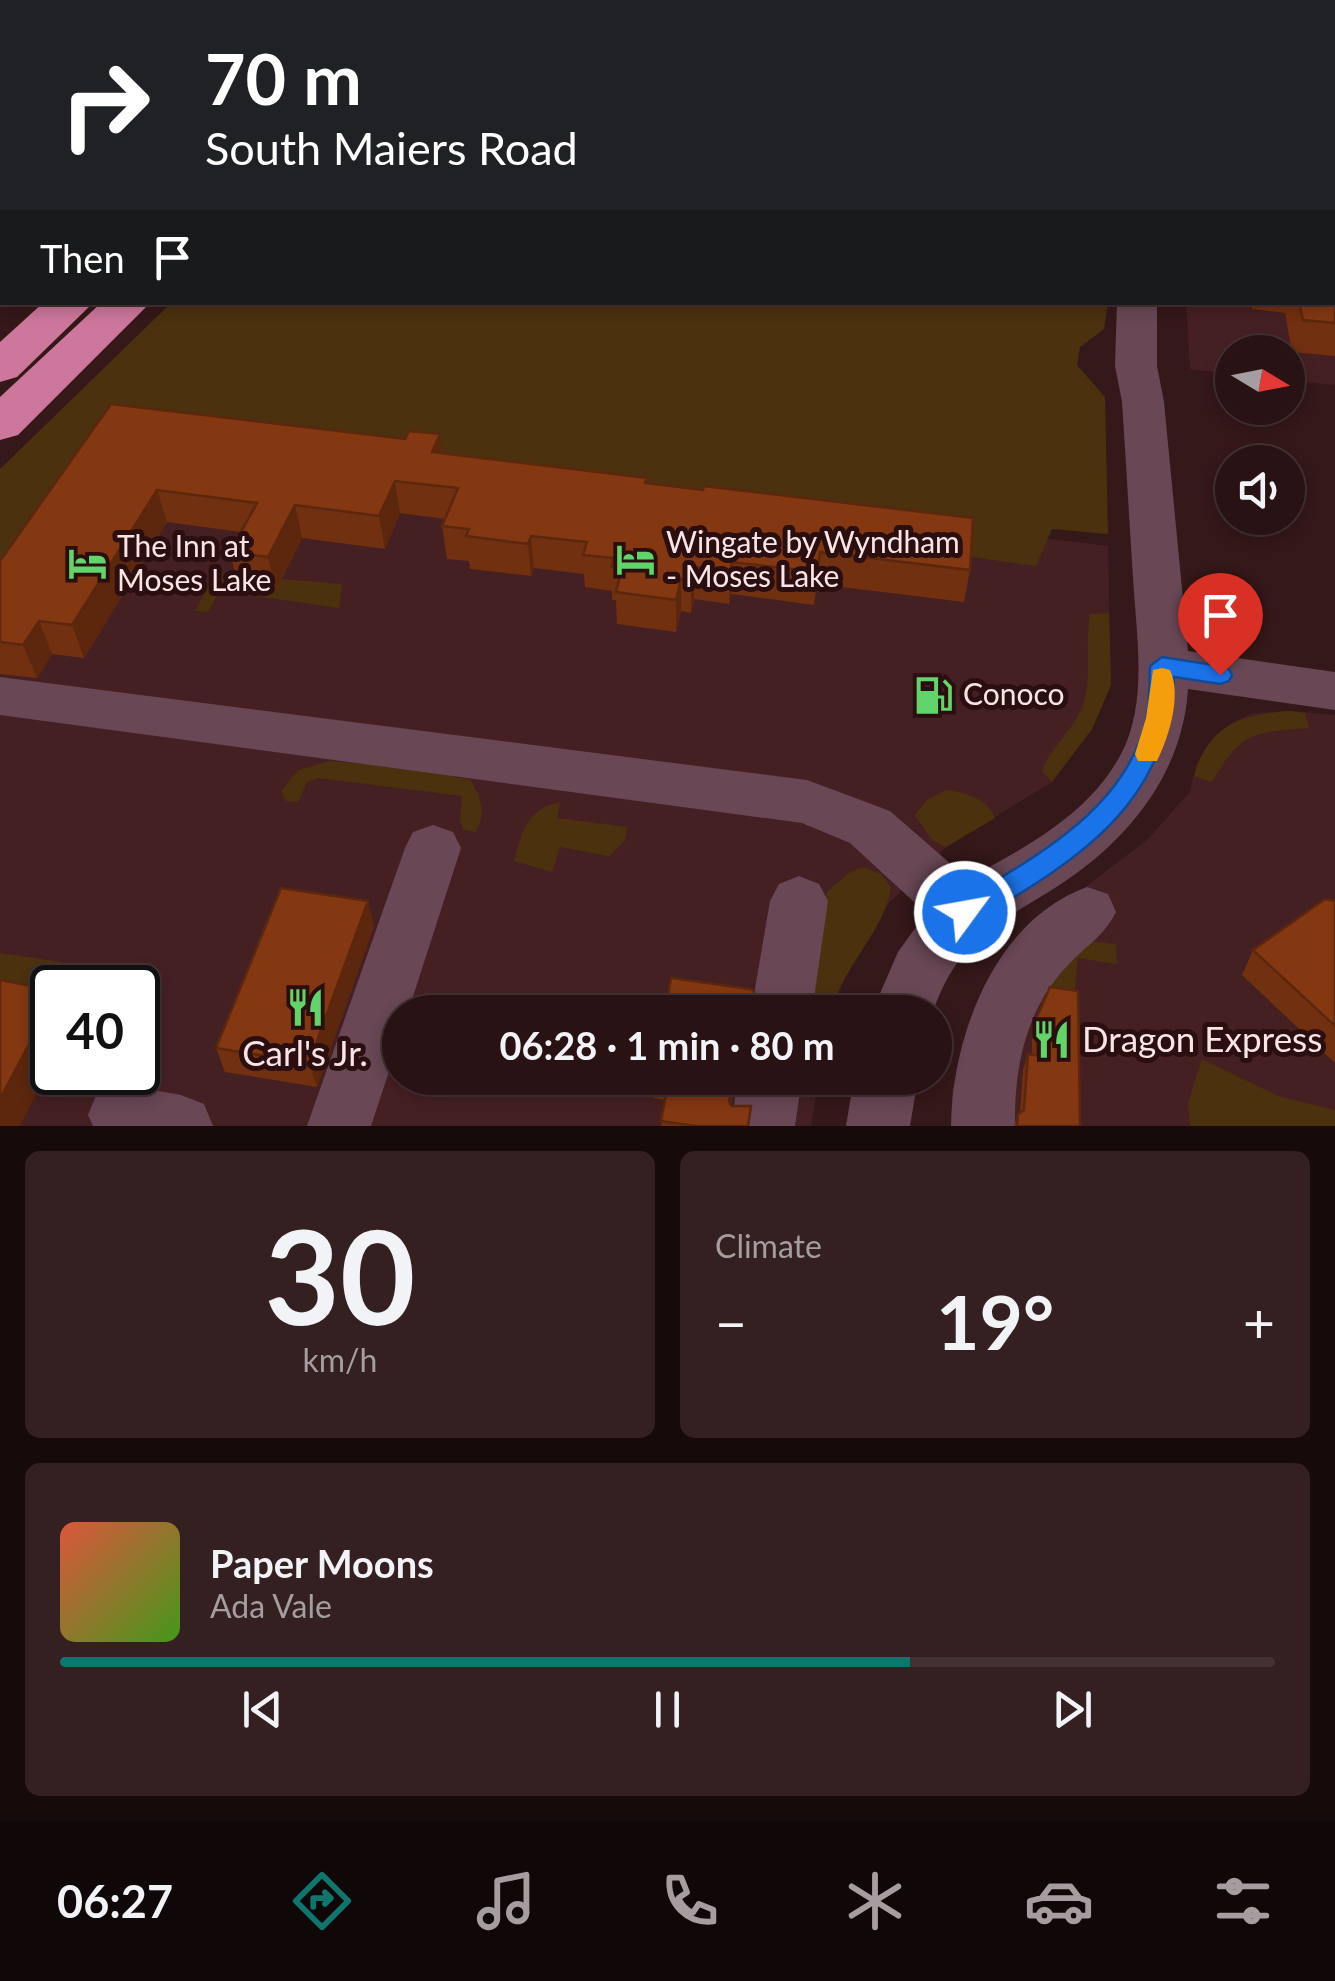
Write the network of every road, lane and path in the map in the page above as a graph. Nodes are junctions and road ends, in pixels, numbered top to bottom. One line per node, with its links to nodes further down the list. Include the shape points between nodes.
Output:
1 (69, 305): 4 (highway)
2 (126, 305): 5 (highway)
3 (1138, 305): 6 (street, via 1136,366)
4 (0, 368)
5 (0, 424)
6 (1162, 666): 8 (street); 11 (street, via 1159,718 1147,754 1112,809 1040,868)
7 (37, 690): 11 (street, via 807,802 870,827)
8 (1335, 691)
9 (433, 848): 17 (street)
10 (799, 900): 13 (street)
11 (965, 912): 14 (street, via 926,961)
12 (1088, 912): 20 (street, via 1040,954 1003,1011 981,1087)
13 (784, 995)
14 (911, 995)
15 (767, 1095): 18 (street)
16 (883, 1095): 19 (street)
17 (339, 1126)
18 (762, 1126)
19 (878, 1126)
20 (983, 1126)

